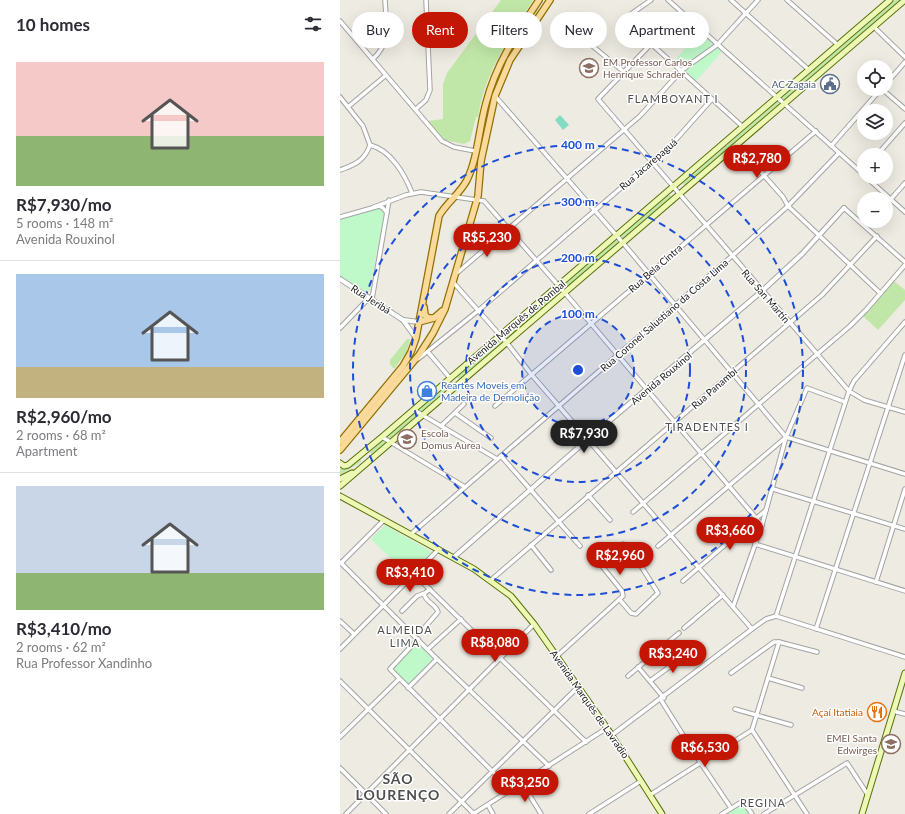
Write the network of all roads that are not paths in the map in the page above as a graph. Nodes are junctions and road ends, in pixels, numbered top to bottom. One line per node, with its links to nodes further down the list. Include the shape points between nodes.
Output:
1 (385, 0): 27 (street, via 385,43 381,52)
2 (426, 0): 44 (street, via 430,90 426,100)
3 (539, 0): 55 (main road, via 498,67 486,102)
4 (549, 0): 35 (main road, via 510,60)
5 (651, 0): 14 (street)
6 (668, 0): 19 (street)
7 (731, 0): 15 (street)
8 (758, 0): 15 (street)
9 (787, 0): 18 (street)
10 (890, 0): 18 (main road, Avenida Marquês de Pombal)
11 (896, 0): 13 (main road)
12 (905, 0): 13 (main road, Avenida Marquês de Pombal)
13 (893, 10): 17 (main road, Avenida Marquês de Pombal)
14 (634, 12)
15 (746, 13): 19 (street); 30 (street)
16 (340, 21): 27 (street)
17 (874, 26): 24 (main road, Avenida Marquês de Pombal); 25 (street)
18 (839, 44): 23 (main road, Avenida Marquês de Pombal); 24 (main road, via 848,43)
19 (717, 45): 29 (street); 39 (street)
20 (595, 48): 31 (street)
21 (647, 48): 31 (street)
22 (658, 48): 29 (street)
23 (832, 50): 26 (main road, via 832,57); 30 (main road, Avenida Marquês de Pombal)
24 (847, 50): 26 (main road, Avenida Marquês de Pombal)
25 (905, 56)
26 (838, 58): 41 (main road, Avenida Marquês de Pombal)
27 (373, 59): 32 (street)
28 (905, 62): 33 (street)
29 (682, 70): 40 (street); 49 (street)
30 (809, 70): 34 (main road, Avenida Marquês de Pombal)
31 (624, 72): 49 (street, via 598,99)
32 (386, 76): 43 (street); 44 (street)
33 (893, 76)
34 (782, 94): 39 (main road, Avenida Marquês de Pombal); 41 (main road)
35 (496, 96): 56 (main road); 62 (street)
36 (876, 96): 53 (street)
37 (890, 96): 46 (street)
38 (340, 97): 43 (street)
39 (777, 98): 41 (street); 42 (main road, Avenida Marquês de Pombal)
40 (712, 99): 48 (street); 58 (street, Rua Jacarepaguá, via 672,144)
41 (787, 102): 45 (main road, Avenida Marquês de Pombal); 50 (street)
42 (770, 104): 45 (main road); 48 (main road, Avenida Marquês de Pombal)
43 (348, 107): 51 (street, via 363,126)
44 (416, 109): 55 (street, via 446,144)
45 (777, 110): 52 (main road, Avenida Marquês de Pombal)
46 (905, 110)
47 (905, 123): 54 (street)
48 (743, 127): 65 (main road, Avenida Marquês de Pombal)
49 (625, 129): 58 (street); 62 (street)
50 (816, 131): 53 (street); 61 (street, Rua Bela Cintra)
51 (370, 145): 60 (street, via 363,158); 69 (street, via 376,146 392,160 402,172)
52 (737, 145): 61 (street); 67 (main road, Avenida Marquês de Pombal)
53 (831, 146): 57 (street)
54 (883, 148)
55 (475, 151): 56 (main road); 70 (main road, via 467,179)
56 (483, 152): 72 (main road)
57 (839, 153): 59 (street); 77 (street, Rua Coronel Salustiano da Costa Lima)
58 (652, 161): 65 (street); 79 (street, Rua Jacarepaguá)
59 (857, 168)
60 (340, 170)
61 (764, 176): 77 (street); 83 (street, Rua Bela Cintra)
62 (567, 178): 79 (street); 84 (street)
63 (905, 183): 71 (street)
64 (875, 184): 68 (street)
65 (676, 185): 66 (main road, Avenida Marquês de Pombal); 67 (main road)
66 (668, 192): 74 (main road); 85 (main road, Avenida Marquês de Pombal)
67 (683, 192): 74 (main road, Avenida Marquês de Pombal); 83 (street, Rua San Martín)
68 (883, 192)
69 (412, 193): 70 (street); 73 (street)
70 (456, 197): 72 (street); 104 (main road, via 444,207 439,216)
71 (893, 197)
72 (478, 199): 84 (street, via 484,202); 96 (main road)
73 (389, 200): 76 (street); 81 (street)
74 (674, 200): 88 (main road, Avenida Marquês de Pombal)
75 (893, 201): 80 (street)
76 (374, 206): 81 (street, via 382,207); 82 (street)
77 (788, 206): 86 (street); 91 (street, Rua Coronel Salustiano da Costa Lima)
78 (844, 208): 86 (street, Avenida Rouxinol); 87 (street)
79 (595, 210): 85 (street); 92 (street, Rua Jacarepaguá)
80 (905, 212)
81 (387, 213): 105 (street)
82 (340, 217)
83 (705, 225): 91 (street, Rua San Martín); 95 (street, Rua Bela Cintra)
84 (509, 229): 92 (street); 96 (street)
85 (619, 234): 88 (main road); 89 (main road, Avenida Marquês de Pombal)
86 (818, 236): 94 (street); 100 (street, Avenida Rouxinol)
87 (877, 236): 93 (street); 94 (street, Rua Panambí)
88 (625, 241): 90 (main road, Avenida Marquês de Pombal); 95 (street)
89 (610, 242): 90 (main road); 99 (main road, Avenida Marquês de Pombal)
90 (616, 249): 102 (main road, Avenida Marquês de Pombal)
91 (732, 256): 100 (street, Rua San Martín); 108 (street, Rua Coronel Salustiano da Costa Lima)
92 (536, 260): 99 (street); 109 (street, Rua Jacarepaguá)
93 (905, 263): 103 (street)
94 (850, 265): 103 (street); 114 (street, Rua Panambí, via 822,296)
95 (648, 274): 108 (street); 115 (street, Rua Bela Cintra)
96 (454, 275): 98 (main road)
97 (340, 279): 105 (street, Rua Jeribá)
98 (452, 281): 106 (main road); 109 (street)
99 (560, 284): 101 (main road, Avenida Marquês de Pombal); 102 (main road)
100 (762, 291): 114 (street, Rua San Martín); 119 (street, Avenida Rouxinol)
101 (551, 292): 107 (main road); 117 (main road, Avenida Marquês de Pombal)
102 (567, 292): 107 (main road, Avenida Marquês de Pombal); 115 (street)
103 (880, 293): 124 (street, via 855,321)
104 (423, 297): 110 (main road, via 425,314 428,318); 112 (main road)
105 (370, 298): 111 (street, Rua Jeribá); 116 (street)
106 (448, 298): 110 (main road, via 444,309); 127 (main road, via 433,334)
107 (558, 300): 120 (main road, Avenida Marquês de Pombal)
108 (675, 306): 119 (street); 126 (street, Rua Coronel Salustiano da Costa Lima)
109 (479, 310): 117 (street); 123 (street, Rua Jacarepaguá)
110 (434, 318): 112 (main road)
111 (403, 320): 112 (street); 118 (street)
112 (419, 322): 118 (main road)
113 (905, 322): 132 (street)
114 (790, 323): 124 (street, Rua San Martín); 128 (street, Rua Panambí)
115 (589, 324): 126 (street); 129 (street, Rua Bela Cintra)
116 (340, 328)
117 (503, 334): 120 (main road); 121 (main road, Avenida Marquês de Pombal)
118 (416, 338): 149 (main road, via 403,366)
119 (705, 340): 128 (street); 131 (street, Avenida Rouxinol)
120 (509, 341): 122 (main road, Avenida Marquês de Pombal); 129 (street)
121 (494, 342): 122 (main road); 130 (main road, Avenida Marquês de Pombal)
122 (500, 349): 142 (main road, Avenida Marquês de Pombal)
123 (428, 352): 127 (street, Rua Jacarepaguá); 130 (street)
124 (817, 353): 132 (street, Rua San Martín); 135 (street)
125 (905, 355): 138 (street)
126 (617, 356): 131 (street); 137 (street, Rua Coronel Salustiano da Costa Lima)
127 (413, 363): 151 (main road)
128 (732, 372): 135 (street); 143 (street, Rua Panambí)
129 (531, 374): 136 (street, Rua Bela Cintra); 137 (street)
130 (450, 378): 139 (main road, Avenida Marquês de Pombal)
131 (647, 390): 143 (street); 148 (street, Avenida Rouxinol)
132 (849, 391): 133 (street); 138 (street, Rua San Martín, via 864,400)
133 (845, 402): 146 (street, via 807,388); 152 (street)
134 (464, 404): 141 (street)
135 (760, 404): 146 (street); 154 (street)
136 (495, 406)
137 (559, 406): 148 (street); 155 (street, Rua Coronel Salustiano da Costa Lima)
138 (887, 407): 140 (street, Rua San Martín); 158 (street)
139 (414, 410): 142 (street); 145 (main road, Avenida Marquês de Pombal)
140 (905, 412)
141 (455, 413): 144 (street); 147 (street)
142 (422, 415): 144 (street); 150 (main road, Avenida Marquês de Pombal)
143 (674, 422): 154 (street); 161 (street, Rua Panambí)
144 (441, 426): 156 (street)
145 (382, 437): 150 (street); 153 (main road, Avenida Marquês de Pombal)
146 (786, 437): 152 (street); 165 (street); 167 (street)
147 (491, 438)
148 (588, 440): 161 (street); 169 (street, Avenida Rouxinol)
149 (340, 442)
150 (391, 443): 159 (main road, Avenida Marquês de Pombal); 166 (street)
151 (340, 450)
152 (829, 451): 158 (street); 172 (street)
153 (364, 452): 157 (main road, Avenida Marquês de Pombal, via 348,465); 159 (main road)
154 (702, 454): 165 (street); 173 (street)
155 (501, 456): 156 (street, Rua Coronel Salustiano da Costa Lima); 169 (street)
156 (497, 460): 166 (street, Rua Coronel Salustiano da Costa Lima)
157 (340, 463)
158 (869, 464): 162 (street); 176 (street)
159 (364, 465): 160 (main road, Avenida Marquês de Pombal)
160 (356, 471): 163 (main road); 164 (main road, Avenida Marquês de Pombal)
161 (616, 471): 170 (street, Rua Panambí); 173 (street)
162 (905, 474)
163 (340, 479)
164 (340, 486)
165 (729, 486): 177 (street); 185 (street)
166 (465, 487): 184 (street, Rua Coronel Salustiano da Costa Lima)
167 (773, 489): 172 (street); 174 (street)
168 (905, 489): 182 (street)
169 (531, 490): 180 (street); 191 (street, Avenida Rouxinol)
170 (588, 495): 179 (street); 180 (street, Rua Panambí)
171 (340, 496): 178 (main road, Avenida Marquês de Lavradio)
172 (814, 501): 176 (street); 192 (street)
173 (643, 504): 175 (street); 185 (street)
174 (766, 509): 177 (street); 181 (street)
175 (633, 512)
176 (854, 514): 182 (street); 196 (street)
177 (756, 518): 181 (street); 194 (street)
178 (384, 520): 184 (main road, Avenida Marquês de Lavradio); 193 (street)
179 (610, 520)
180 (558, 521): 187 (street, Rua Panambí); 188 (street)
181 (762, 525): 186 (street)
182 (893, 526): 183 (street); 200 (street)
183 (905, 529)
184 (411, 534): 190 (main road, Avenida Marquês de Lavradio)
185 (671, 535): 189 (street); 194 (street)
186 (755, 544): 192 (street); 207 (street)
187 (530, 545): 195 (street); 198 (street, Rua Panambí)
188 (580, 546)
189 (658, 546)
190 (439, 549): 191 (main road, Avenida Marquês de Lavradio); 197 (street)
191 (454, 557): 198 (main road, Avenida Marquês de Lavradio)
192 (796, 557): 196 (street); 209 (street)
193 (340, 563): 206 (street)
194 (698, 568): 199 (street); 204 (street)
195 (551, 570)
196 (836, 570): 200 (street); 216 (street)
197 (414, 574): 201 (street); 206 (street)
198 (491, 580): 212 (main road, Avenida Marquês de Lavradio, via 511,596)
199 (683, 581)
200 (876, 582): 202 (street)
201 (430, 589): 203 (street); 210 (street)
202 (905, 591)
203 (424, 594): 208 (street, via 417,596); 213 (street, via 438,612)
204 (723, 595): 207 (street); 214 (street)
205 (620, 600): 205 (street, via 623,596 622,591 601,565 601,561 624,544 629,547 658,593 636,614 631,613); 225 (street)
206 (383, 605): 218 (street); 219 (street)
207 (733, 607): 215 (street)
208 (402, 611)
209 (776, 616): 215 (street, via 766,619); 216 (street)
210 (461, 619): 222 (street); 227 (street)
211 (340, 620): 218 (street)
212 (534, 624): 225 (main road, Avenida Marquês de Lavradio); 227 (street)
213 (424, 627)
214 (684, 628)
215 (752, 629): 241 (street)
216 (816, 629): 226 (street)
217 (679, 633): 229 (street)
218 (354, 634): 221 (street)
219 (418, 639): 222 (street); 234 (street, via 390,669)
220 (779, 642): 223 (street); 230 (street, via 774,642); 233 (street)
221 (340, 649)
222 (428, 649): 228 (street)
223 (817, 652)
224 (687, 654): 236 (street)
225 (556, 656): 237 (main road, Avenida Marquês de Lavradio)
226 (905, 657)
227 (501, 658): 240 (street); 244 (street)
228 (437, 659): 238 (street); 240 (street)
229 (638, 666): 232 (street); 236 (street)
230 (731, 673)
231 (905, 673): 245 (main road)
232 (628, 676)
233 (768, 678): 239 (street); 247 (street)
234 (399, 679): 238 (street); 242 (street)
235 (340, 681): 242 (street)
236 (650, 681): 241 (street)
237 (578, 687): 244 (street); 250 (main road, Avenida Marquês de Lavradio)
238 (408, 688): 248 (street)
239 (802, 688)
240 (469, 689): 248 (street); 254 (street)
241 (662, 699): 252 (street); 257 (street)
242 (368, 709): 253 (street); 256 (street)
243 (735, 709): 247 (street)
244 (554, 711): 254 (street); 255 (street)
245 (894, 711): 246 (street); 266 (main road)
246 (905, 714)
247 (757, 716): 249 (street); 251 (street)
248 (440, 719): 256 (street); 260 (street)
249 (791, 726)
250 (607, 728): 252 (main road, Avenida Marquês de Lavradio); 255 (street)
251 (752, 730): 257 (street); 265 (street)
252 (612, 735): 261 (main road, Avenida Marquês de Lavradio)
253 (340, 737)
254 (521, 741): 258 (street); 260 (street)
255 (586, 742): 258 (street)
256 (410, 749): 264 (street); 268 (street)
257 (700, 762): 267 (street); 270 (street)
258 (549, 766): 262 (street)
259 (340, 768): 264 (street)
260 (493, 770): 263 (street); 268 (street)
261 (641, 781): 267 (main road, Avenida Marquês de Lavradio); 271 (street)
262 (522, 783): 263 (street); 278 (street)
263 (511, 790): 269 (street)
264 (366, 793): 273 (street); 274 (street)
265 (794, 794): 266 (street, via 846,763); 281 (street); 282 (street)
266 (868, 794): 283 (main road)
267 (650, 795): 272 (main road, Avenida Marquês de Lavradio)
268 (462, 800): 275 (street); 276 (street)
269 (488, 805): 276 (street); 277 (street)
270 (731, 808): 279 (street); 280 (street, via 743,800)
271 (591, 813)
272 (660, 813)
273 (346, 814)
274 (386, 814)
275 (449, 814)
276 (474, 814)
277 (493, 814)
278 (541, 814)
279 (722, 814)
280 (752, 814)
281 (764, 814)
282 (807, 814)
283 (862, 814)

